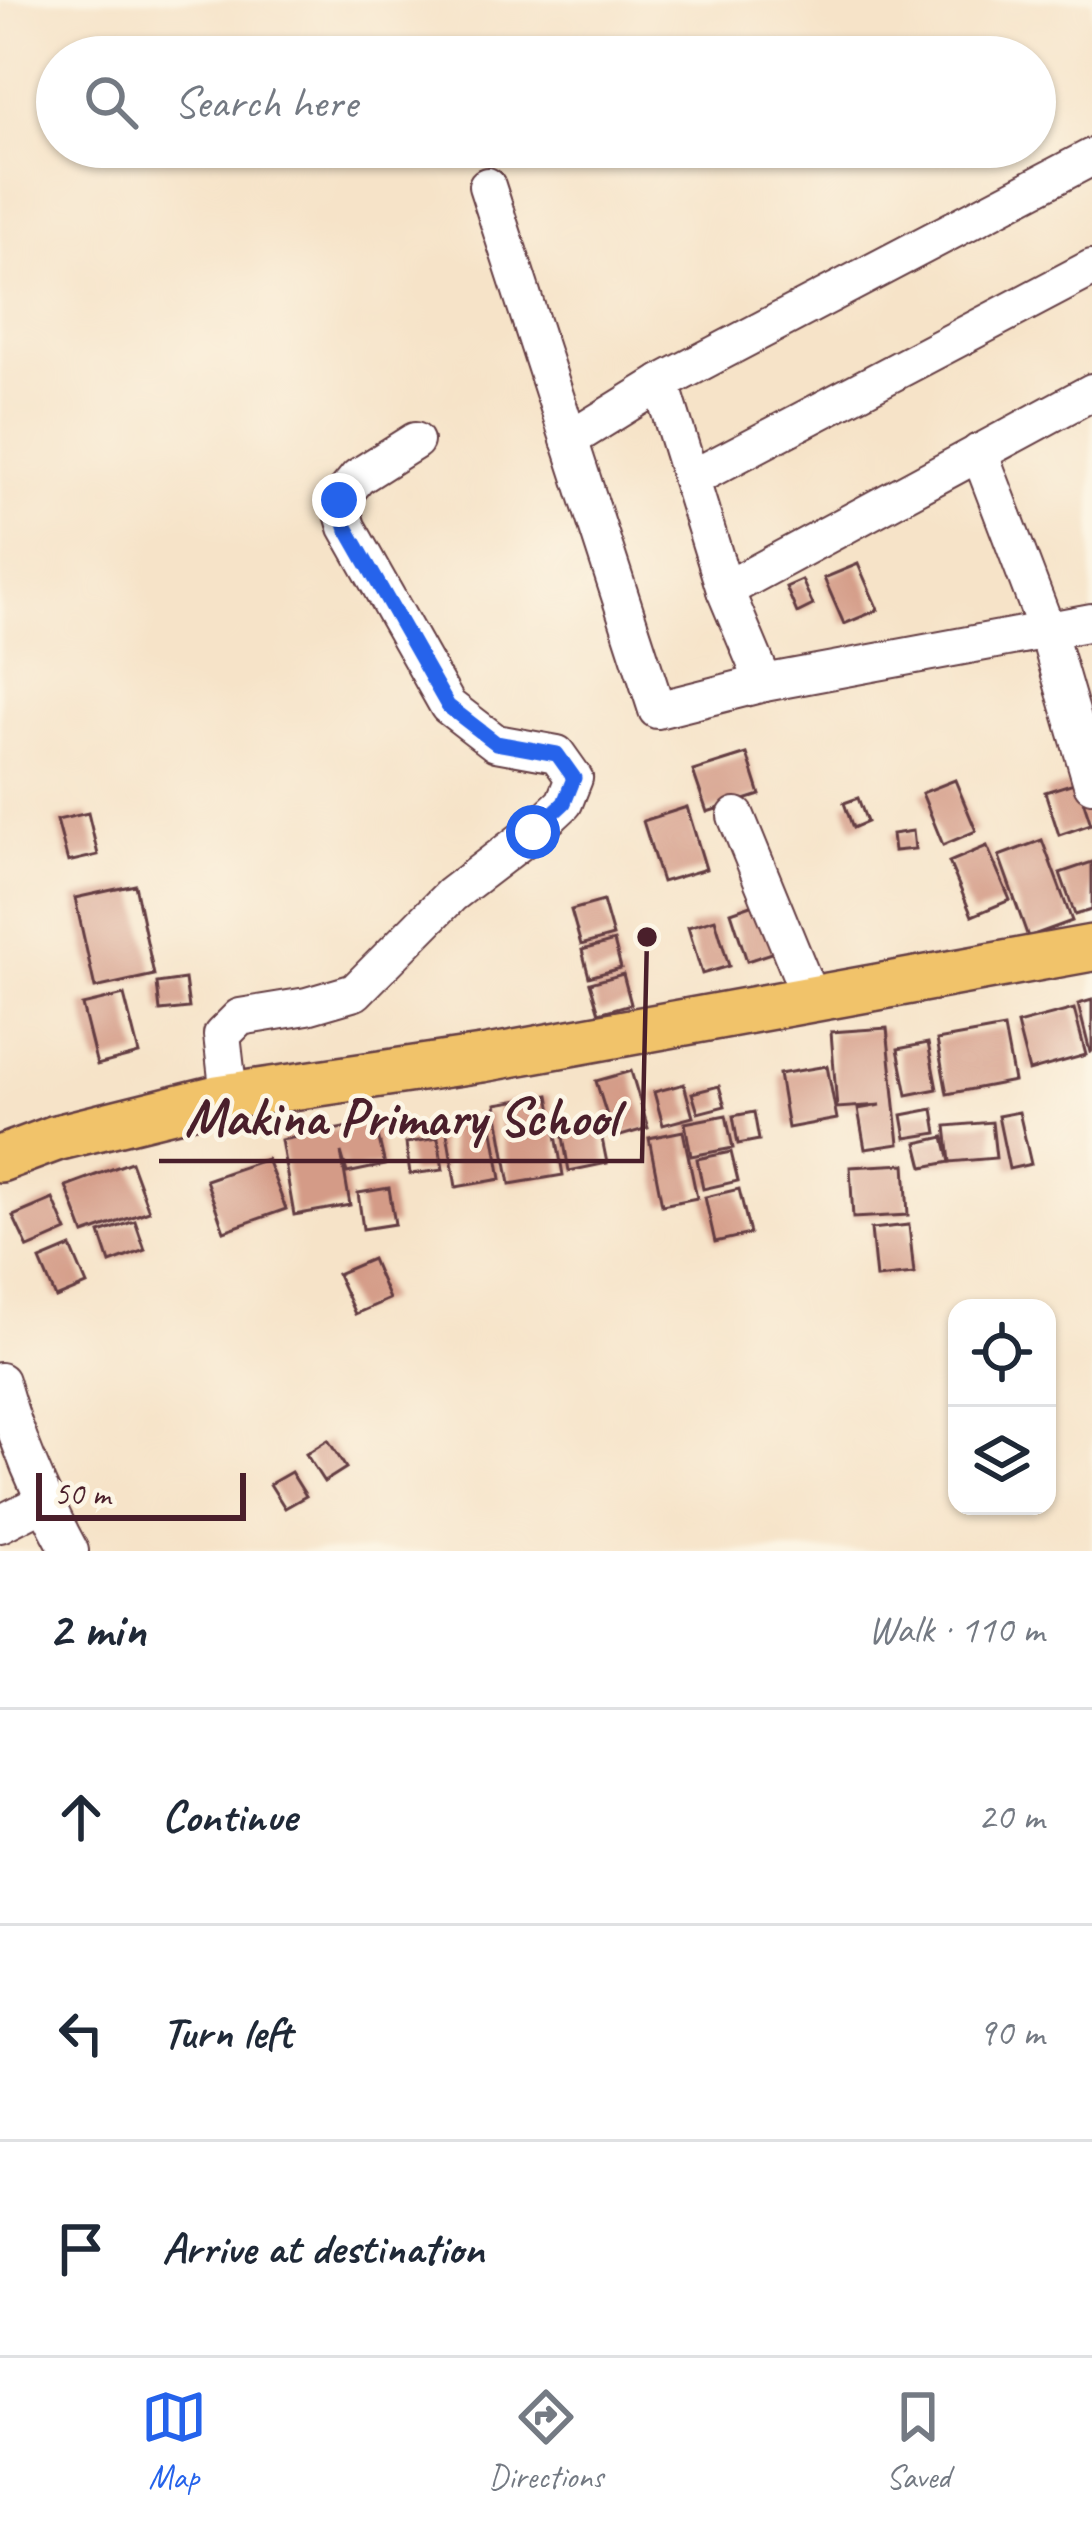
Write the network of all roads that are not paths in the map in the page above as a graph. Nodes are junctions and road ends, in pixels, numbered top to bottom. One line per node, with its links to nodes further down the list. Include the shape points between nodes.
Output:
1 (1092, 157): 4 (street)
2 (487, 186): 6 (street)
3 (1092, 268): 9 (street)
4 (661, 382): 6 (street); 9 (street)
5 (1089, 402): 8 (street)
6 (569, 440): 13 (street, via 657,710)
7 (415, 441): 18 (street, via 358,477 339,500 346,527 448,706 496,743 557,754 574,778 564,803 451,895 355,992 240,1017 222,1035)
8 (979, 452): 10 (street); 12 (street)
9 (691, 479): 10 (street)
10 (725, 590): 13 (street)
11 (1092, 622): 12 (street)
12 (1048, 633): 13 (street); 14 (street)
13 (764, 683)
14 (1092, 784)
15 (736, 816): 17 (street)
16 (1092, 948): 17 (main road)
17 (812, 1002): 18 (main road)
18 (230, 1096): 19 (main road, via 94,1127)
19 (0, 1160)
20 (0, 1381): 21 (street)
21 (7, 1434): 22 (street)
22 (43, 1502): 23 (street); 24 (street)
23 (0, 1524)
24 (70, 1551)

